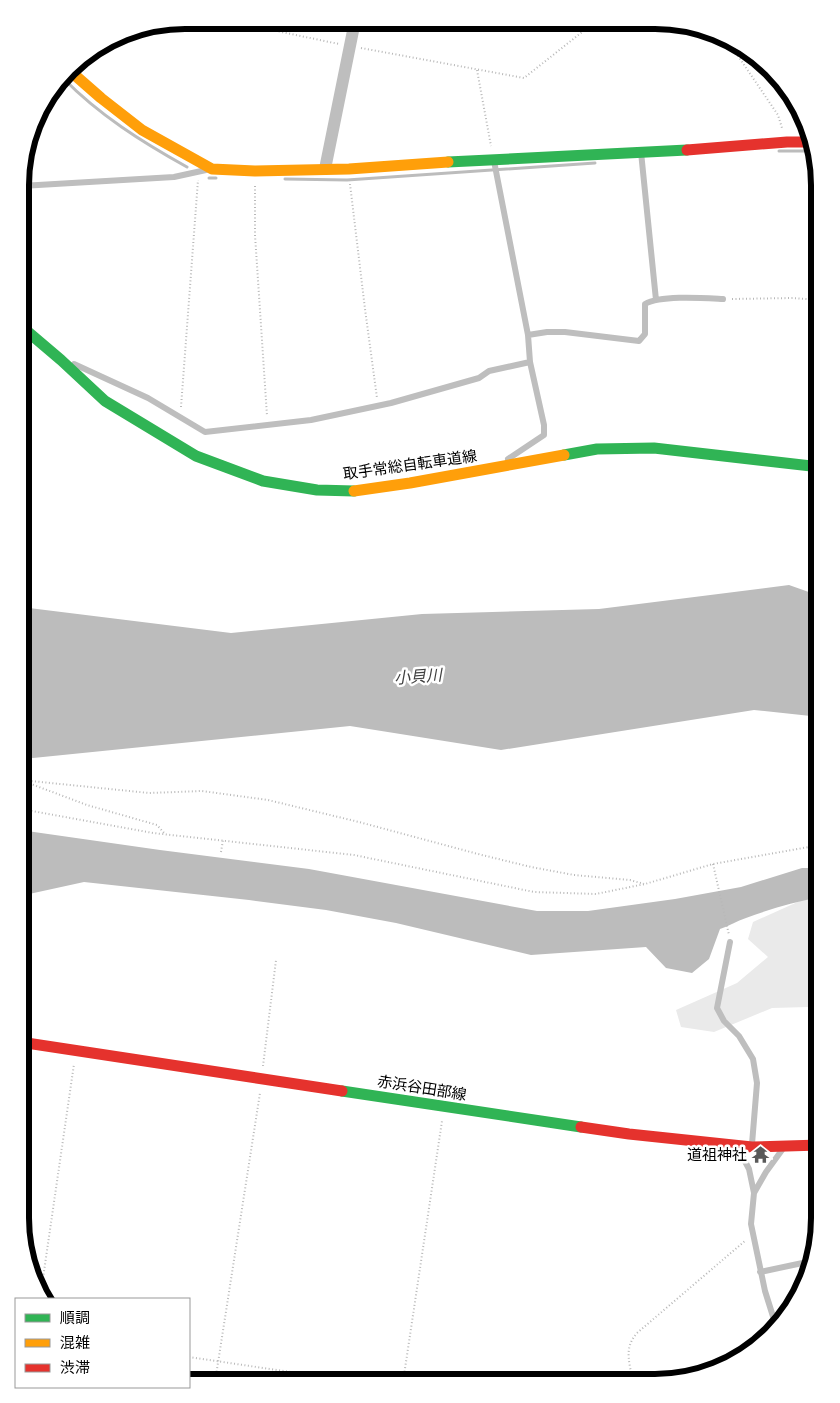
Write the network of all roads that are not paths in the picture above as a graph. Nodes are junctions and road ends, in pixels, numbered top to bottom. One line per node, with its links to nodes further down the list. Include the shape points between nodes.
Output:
1 (353, 29): 7 (street)
2 (75, 75): 6 (street, via 142,130)
3 (805, 142): 4 (street)
4 (641, 152): 5 (street); 10 (lane)
5 (494, 159): 7 (street); 12 (lane)
6 (212, 169): 7 (street); 8 (lane, via 174,177)
7 (325, 169)
8 (29, 186)
9 (722, 299): 10 (lane)
10 (656, 300): 12 (lane, via 645,304 644,334 639,341 566,332)
11 (29, 333): 13 (street, 取手常総自転車道線)
12 (528, 335): 14 (lane)
13 (61, 360): 14 (lane, via 148,398 205,432 311,420 379,406 479,378 489,370); 16 (street, 取手常総自転車道線, via 105,401 196,456 263,481 317,490 357,491)
14 (530, 362): 16 (lane, via 544,435)
15 (811, 464): 16 (street, 取手常総自転車道線, via 654,448 597,449)
16 (498, 467)
17 (730, 942): 21 (lane, via 717,1008 753,1059 757,1083)
18 (29, 1043): 19 (street, 赤浜谷田部線, via 629,1134)
19 (736, 1146): 21 (street, 赤浜谷田部線); 23 (lane, via 749,1169)
20 (811, 1146): 22 (street, 赤浜谷田部線)
21 (752, 1147): 22 (street, 赤浜谷田部線)
22 (785, 1147): 23 (lane)
23 (754, 1193): 25 (lane, via 751,1224)
24 (804, 1263): 25 (lane)
25 (760, 1272): 26 (lane)
26 (774, 1319)

